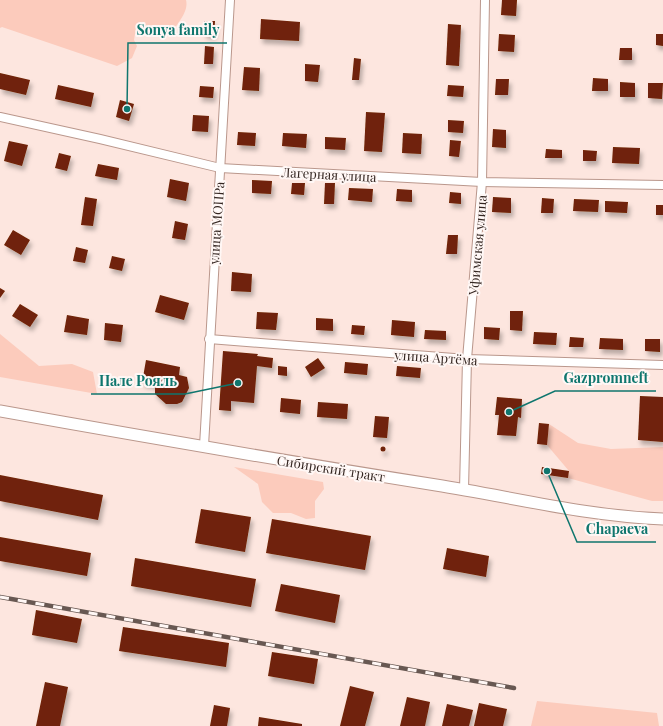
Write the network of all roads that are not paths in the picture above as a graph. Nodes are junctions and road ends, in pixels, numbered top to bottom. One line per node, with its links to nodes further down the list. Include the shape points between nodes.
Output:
1 (230, 0): 4 (street, улица МОПРа)
2 (485, 0): 5 (street, Уфимская улица)
3 (0, 118): 4 (street, Лагерная улица)
4 (220, 168): 5 (street, Лагерная улица); 7 (street, улица МОПРа)
5 (482, 182): 6 (street, Лагерная улица); 8 (street, Уфимская улица)
6 (663, 185)
7 (209, 339): 8 (street, улица Артёма); 11 (street, улица МОПРа)
8 (467, 359): 9 (street, улица Артёма); 12 (street, Уфимская улица)
9 (663, 365)
10 (0, 411): 11 (main road, Сибирский тракт)
11 (204, 446): 12 (main road, Сибирский тракт)
12 (464, 490): 13 (main road, Сибирский тракт, via 556,508 622,517)
13 (663, 519)

